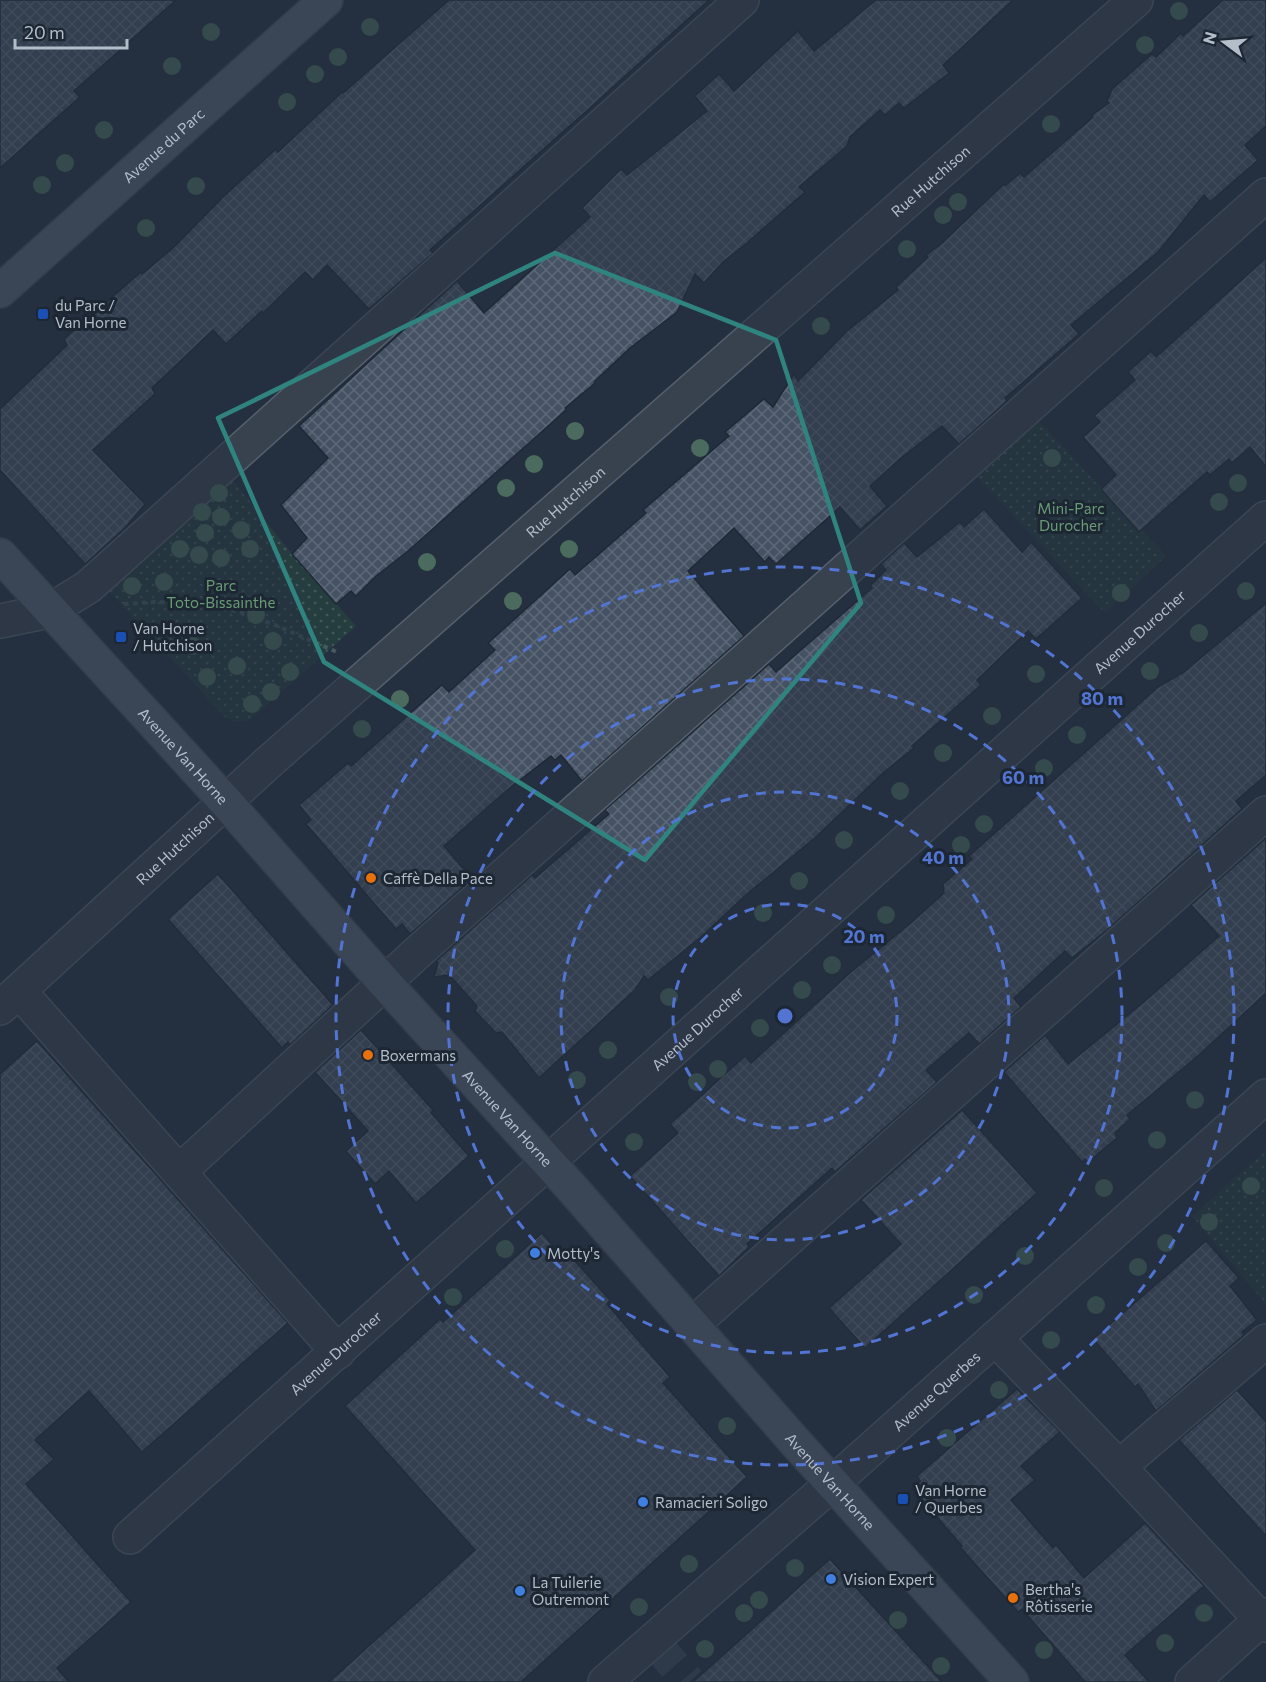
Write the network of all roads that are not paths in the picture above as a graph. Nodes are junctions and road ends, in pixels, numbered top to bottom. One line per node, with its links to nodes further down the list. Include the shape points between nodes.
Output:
1 (326, 0): 5 (main road, Avenue du Parc)
2 (742, 0): 8 (street, via 88,587)
3 (1136, 0): 10 (street, Rue Hutchison)
4 (1266, 195): 12 (street)
5 (0, 291)
6 (1266, 518): 15 (street, Avenue Durocher)
7 (0, 555): 8 (main road, Avenue Van Horne)
8 (49, 611): 9 (street); 10 (main road, Avenue Van Horne)
9 (0, 621)
10 (225, 801): 12 (main road, Avenue Van Horne); 13 (street, Rue Hutchison)
11 (1266, 813): 17 (street)
12 (384, 982): 15 (main road, Avenue Van Horne); 16 (street)
13 (9, 1000): 16 (street)
14 (1266, 1096): 18 (street, Avenue Querbes)
15 (549, 1163): 17 (main road, Avenue Van Horne); 20 (street, Avenue Durocher)
16 (179, 1172): 20 (street)
17 (692, 1325): 22 (main road, Avenue Van Horne)
18 (994, 1338): 21 (street); 22 (street, Avenue Querbes)
19 (1266, 1341): 21 (street)
20 (338, 1352): 23 (street, Avenue Durocher)
21 (1119, 1467): 24 (street)
22 (833, 1483): 25 (main road, Avenue Van Horne); 26 (street, Avenue Querbes)
23 (130, 1537)
24 (1264, 1620): 27 (street)
25 (1002, 1678)
26 (605, 1682)
27 (1192, 1682)

